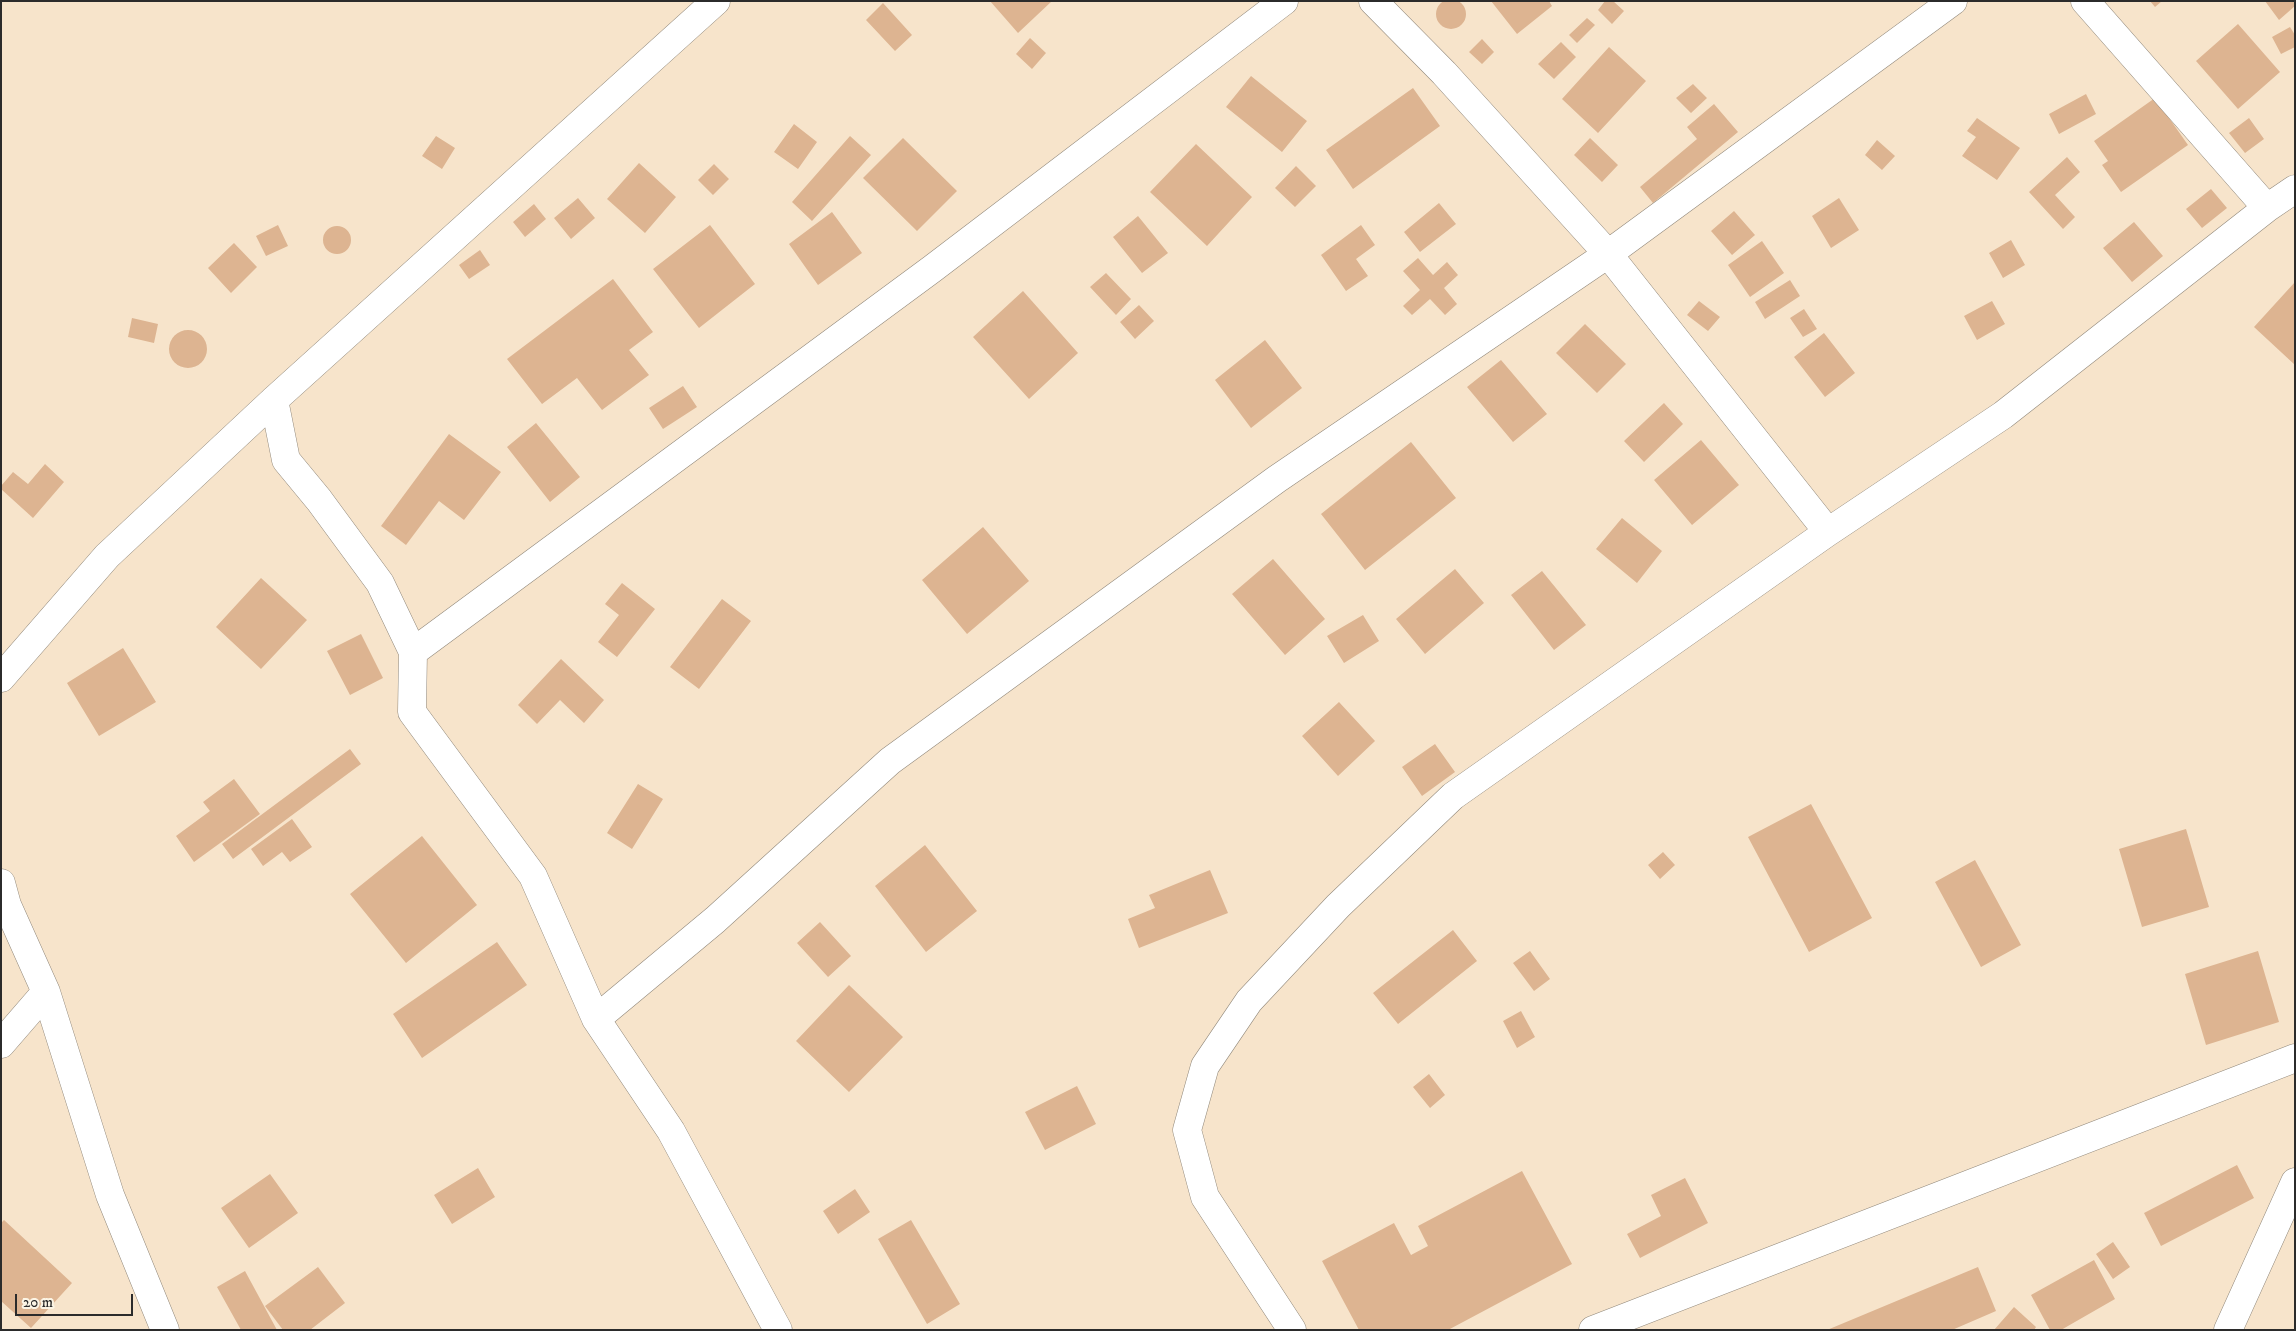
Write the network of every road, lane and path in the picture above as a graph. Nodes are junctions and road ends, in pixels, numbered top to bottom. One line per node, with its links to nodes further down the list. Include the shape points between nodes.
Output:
1 (716, 1): 9 (street)
2 (1284, 1): 11 (street, via 924,275)
3 (1373, 1): 8 (street, via 1444,73)
4 (1953, 1): 8 (street)
5 (2084, 1): 7 (street)
6 (2295, 189): 7 (street)
7 (2267, 208): 10 (street, via 2003,415)
8 (1608, 254): 10 (street); 15 (street, via 1277,479 890,761 714,920)
9 (274, 400): 11 (street, via 286,460 380,584); 12 (street, via 106,556)
10 (1828, 532): 21 (street, via 1453,796 1338,906 1249,1002 1205,1066 1187,1130 1205,1197)
11 (413, 652): 15 (street, via 412,712 533,876)
12 (1, 678)
13 (1, 883): 14 (street, via 6,905)
14 (46, 992): 16 (street); 19 (street, via 110,1195)
15 (596, 1018): 20 (street, via 671,1131)
16 (1, 1044)
17 (2295, 1058): 22 (street)
18 (2295, 1182): 23 (street)
19 (165, 1330)
20 (778, 1330)
21 (1292, 1330)
22 (1593, 1330)
23 (2228, 1330)

